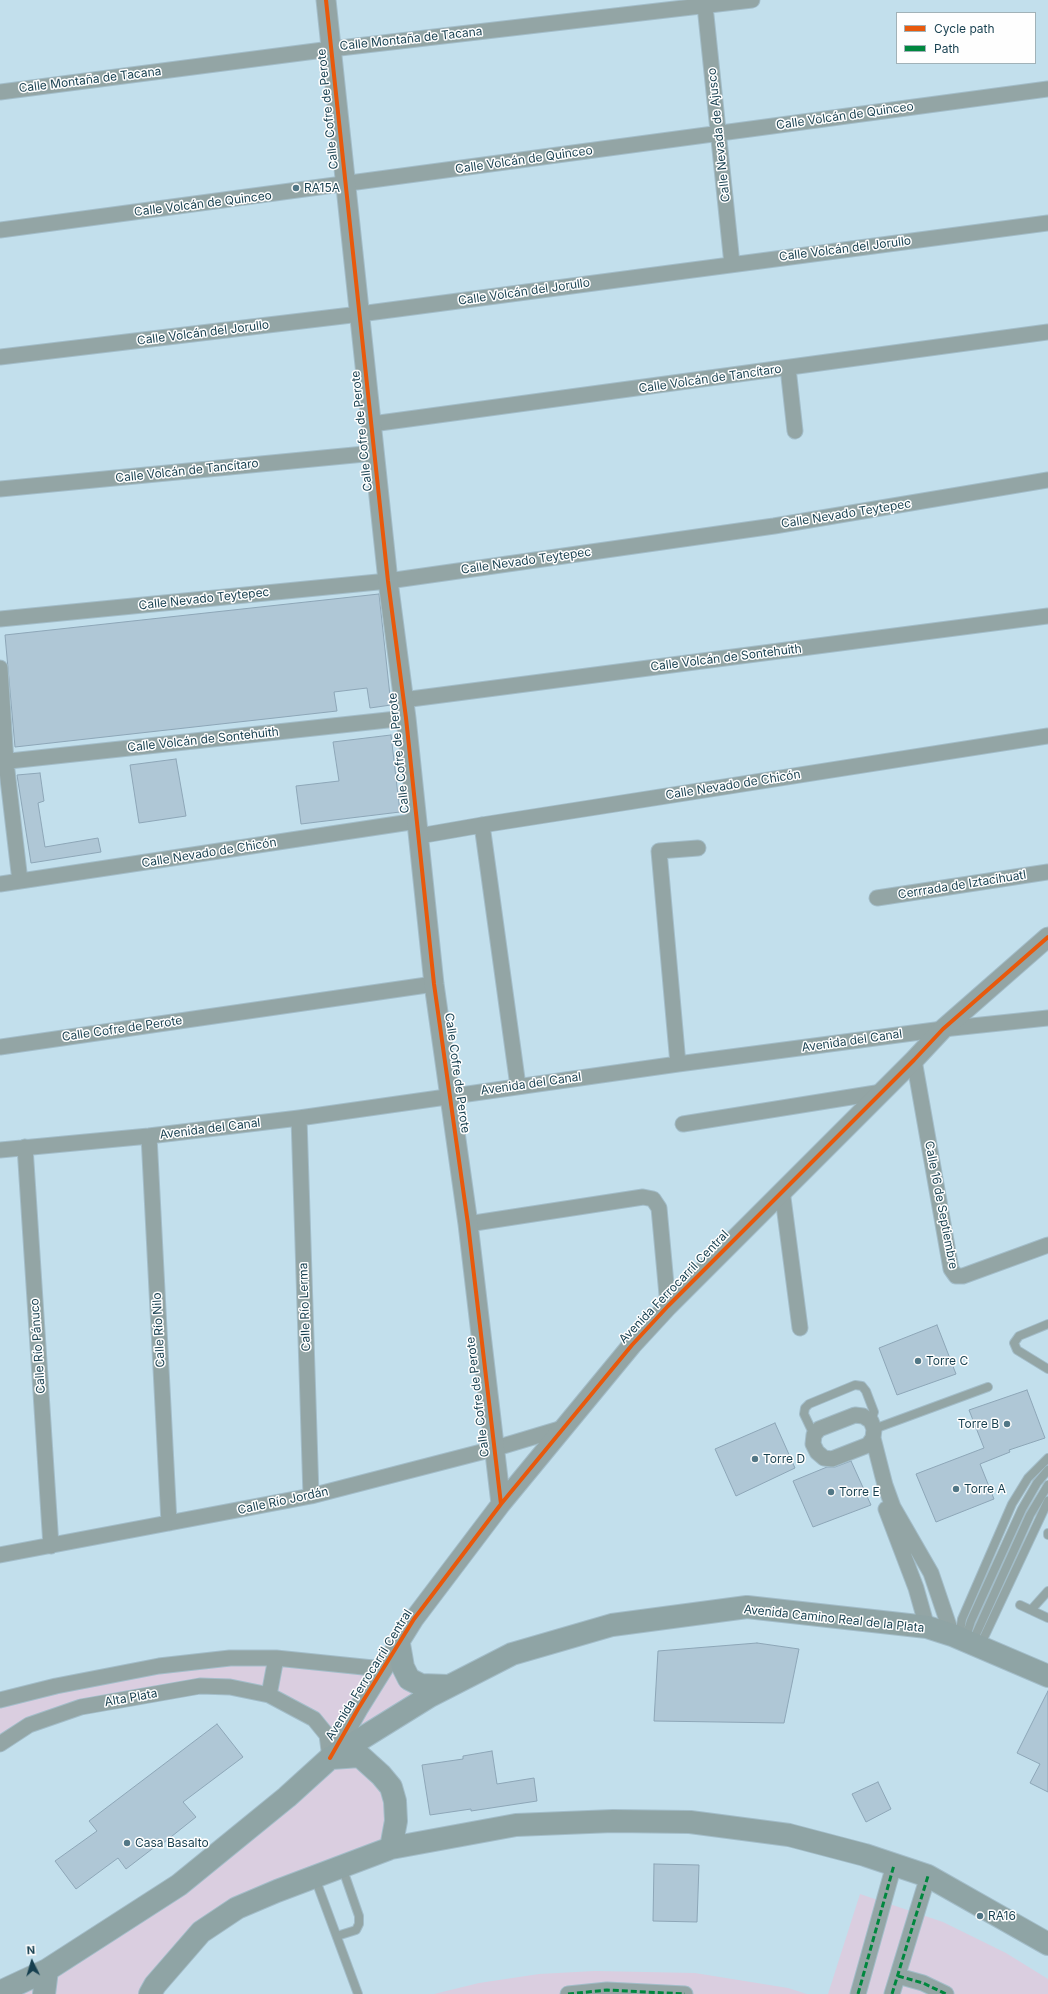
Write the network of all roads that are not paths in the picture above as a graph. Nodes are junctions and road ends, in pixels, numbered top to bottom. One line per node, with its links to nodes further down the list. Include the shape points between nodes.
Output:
1 (326, 0): 4 (street, Calle Cofre de Perote)
2 (752, 0): 3 (street, Calle Montaña de Tacana)
3 (705, 6): 4 (street, Calle Montaña de Tacana); 7 (street, Calle Nevada de Ajusco)
4 (331, 49): 6 (street, Calle Montaña de Tacana); 8 (street, Calle Cofre de Perote)
5 (1048, 89): 7 (street, Calle Volcán de Quinceo)
6 (0, 92)
7 (719, 133): 8 (street, Calle Volcán de Quinceo); 11 (street, Calle Nevada de Ajusco)
8 (346, 185): 10 (street, Calle Volcán de Quinceo); 12 (street, Calle Cofre de Perote)
9 (1048, 223): 11 (street, Calle Volcán del Jorullo)
10 (0, 230)
11 (732, 264): 12 (street, Calle Volcán del Jorullo)
12 (360, 314): 14 (street, Calle Volcán del Jorullo); 16 (street, Calle Cofre de Perote)
13 (1048, 332): 15 (street, Calle Volcán de Tancítaro)
14 (0, 357)
15 (788, 368): 16 (street, Calle Volcán de Tancítaro); 17 (street)
16 (372, 424): 18 (street, Calle Cofre de Perote)
17 (795, 431)
18 (375, 453): 20 (street, Calle Volcán de Tancítaro); 21 (street, Calle Cofre de Perote)
19 (1048, 480): 21 (street, Calle Nevado Teytepec, via 774,526)
20 (0, 489)
21 (388, 581): 23 (street, Calle Nevado Teytepec); 25 (street, Calle Cofre de Perote)
22 (1048, 616): 25 (street, Calle Volcán de Sontehuith)
23 (0, 619)
24 (0, 668): 27 (street)
25 (405, 709): 27 (street, Calle Volcán de Sontehuith); 29 (street, Calle Cofre de Perote)
26 (1048, 736): 28 (street, Calle Nevado de Chicón)
27 (3, 762): 32 (street)
28 (482, 825): 29 (street, Calle Nevado de Chicón); 42 (street)
29 (418, 829): 32 (street, Calle Nevado de Chicón); 36 (street, Calle Cofre de Perote)
30 (698, 848): 41 (street, via 659,851)
31 (1048, 872): 34 (street, Cerrrada de Iztacihuatl)
32 (20, 881): 33 (street, Calle Nevado de Chicón)
33 (0, 884)
34 (877, 898)
35 (1048, 937): 38 (street, Avenida Ferrocarril Central)
36 (434, 984): 39 (street, Calle Cofre de Perote); 44 (street, Calle Cofre de Perote)
37 (1048, 1018): 38 (street, Avenida del Canal)
38 (942, 1029): 40 (street, Avenida Ferrocarril Central); 41 (street, Avenida del Canal)
39 (0, 1047)
40 (914, 1060): 43 (street, Avenida Ferrocarril Central); 52 (street, Calle 16 de Septiembre, via 951,1269 956,1276)
41 (678, 1064): 42 (street, Avenida del Canal)
42 (518, 1086): 44 (street, Avenida del Canal)
43 (882, 1092): 46 (street); 50 (street, Avenida Ferrocarril Central)
44 (451, 1096): 45 (street, Avenida del Canal); 51 (street, Calle Cofre de Perote)
45 (299, 1118): 47 (street, Avenida del Canal); 65 (street, Calle Río Lerma)
46 (683, 1124)
47 (149, 1136): 48 (street, Avenida del Canal); 68 (street, Calle Río Nilo)
48 (25, 1147): 49 (street, Avenida del Canal); 69 (street, Calle Río Pánuco)
49 (0, 1150)
50 (782, 1190): 53 (street, Avenida Ferrocarril Central); 55 (street)
51 (468, 1224): 53 (street, via 643,1197 653,1199 659,1208); 61 (street, Calle Cofre de Perote)
52 (1048, 1245)
53 (668, 1306): 58 (street, Avenida Ferrocarril Central)
54 (1048, 1324): 56 (lane, via 1019,1336 1014,1343 1017,1350)
55 (800, 1328)
56 (1048, 1369)
57 (988, 1387): 59 (lane)
58 (563, 1428): 61 (street, Calle Río Jordán); 67 (street, Avenida Ferrocarril Central)
59 (870, 1434): 60 (street, via 863,1416 854,1415 819,1429); 60 (street, via 832,1458 824,1458 817,1452 813,1444); 60 (lane, via 874,1412 866,1391 862,1386 855,1385 805,1408 804,1414); 75 (street); 76 (street, via 893,1507 931,1573)
60 (814, 1435)
61 (493, 1449): 65 (street, Calle Río Jordán); 67 (street, Calle Cofre de Perote)
62 (1048, 1458): 76 (lane, via 1028,1478 1012,1504 962,1618)
63 (1048, 1470): 76 (lane, via 1037,1482 1022,1509 971,1621)
64 (1048, 1485): 76 (lane)
65 (311, 1496): 68 (street, Calle Río Jordán)
66 (1048, 1501): 76 (lane)
67 (501, 1504): 77 (street, Avenida Ferrocarril Central, via 414,1619)
68 (169, 1523): 69 (street, Calle Río Jordán)
69 (51, 1546): 70 (street, Calle Río Jordán)
70 (0, 1555)
71 (1048, 1591): 73 (lane)
72 (1020, 1605): 73 (lane)
73 (1031, 1610): 74 (lane)
74 (1048, 1618)
75 (926, 1627): 76 (main road, Avenida Camino Real de la Plata); 81 (main road, Avenida Camino Real de la Plata, via 747,1608 612,1625 512,1654)
76 (965, 1641): 80 (main road, Avenida Camino Real de la Plata)
77 (399, 1644): 79 (street, Avenida Ferrocarril Central); 81 (main road, via 403,1667 409,1679 421,1685)
78 (276, 1658): 79 (street); 82 (street); 83 (street, via 230,1658 159,1666)
79 (383, 1669): 85 (street, Avenida Ferrocarril Central)
80 (1048, 1676)
81 (449, 1686): 85 (main road, Avenida Camino Real de la Plata)
82 (269, 1695): 84 (street, Alta Plata, via 230,1687 200,1686 173,1690 74,1709 29,1725); 85 (street, Alta Plata, via 314,1719 327,1735)
83 (0, 1700)
84 (1, 1739)
85 (330, 1758): 86 (main road, via 360,1756 391,1787 396,1821); 93 (main road, Avenida Camino Real de la Plata, via 287,1797 179,1885)
86 (391, 1848): 87 (main road, via 516,1825 613,1821 690,1822 788,1836); 88 (main road)
87 (894, 1865): 89 (main road); 101 (street)
88 (342, 1867): 90 (main road); 91 (lane, via 359,1916 359,1924 356,1930)
89 (928, 1876): 92 (main road); 94 (street)
90 (314, 1877): 91 (lane); 95 (main road, via 237,1908 202,1932)
91 (337, 1936): 98 (lane)
92 (1048, 1944)
93 (47, 1970): 96 (main road, Avenida Camino Real de la Plata); 97 (main road)
94 (898, 1976): 102 (street); 103 (street, via 923,1983)
95 (153, 1991)
96 (0, 1992)
97 (44, 1994)
98 (358, 1994)
99 (568, 1994): 100 (street, via 607,1990)
100 (685, 1994)
101 (858, 1994)
102 (892, 1994)
103 (946, 1994)

